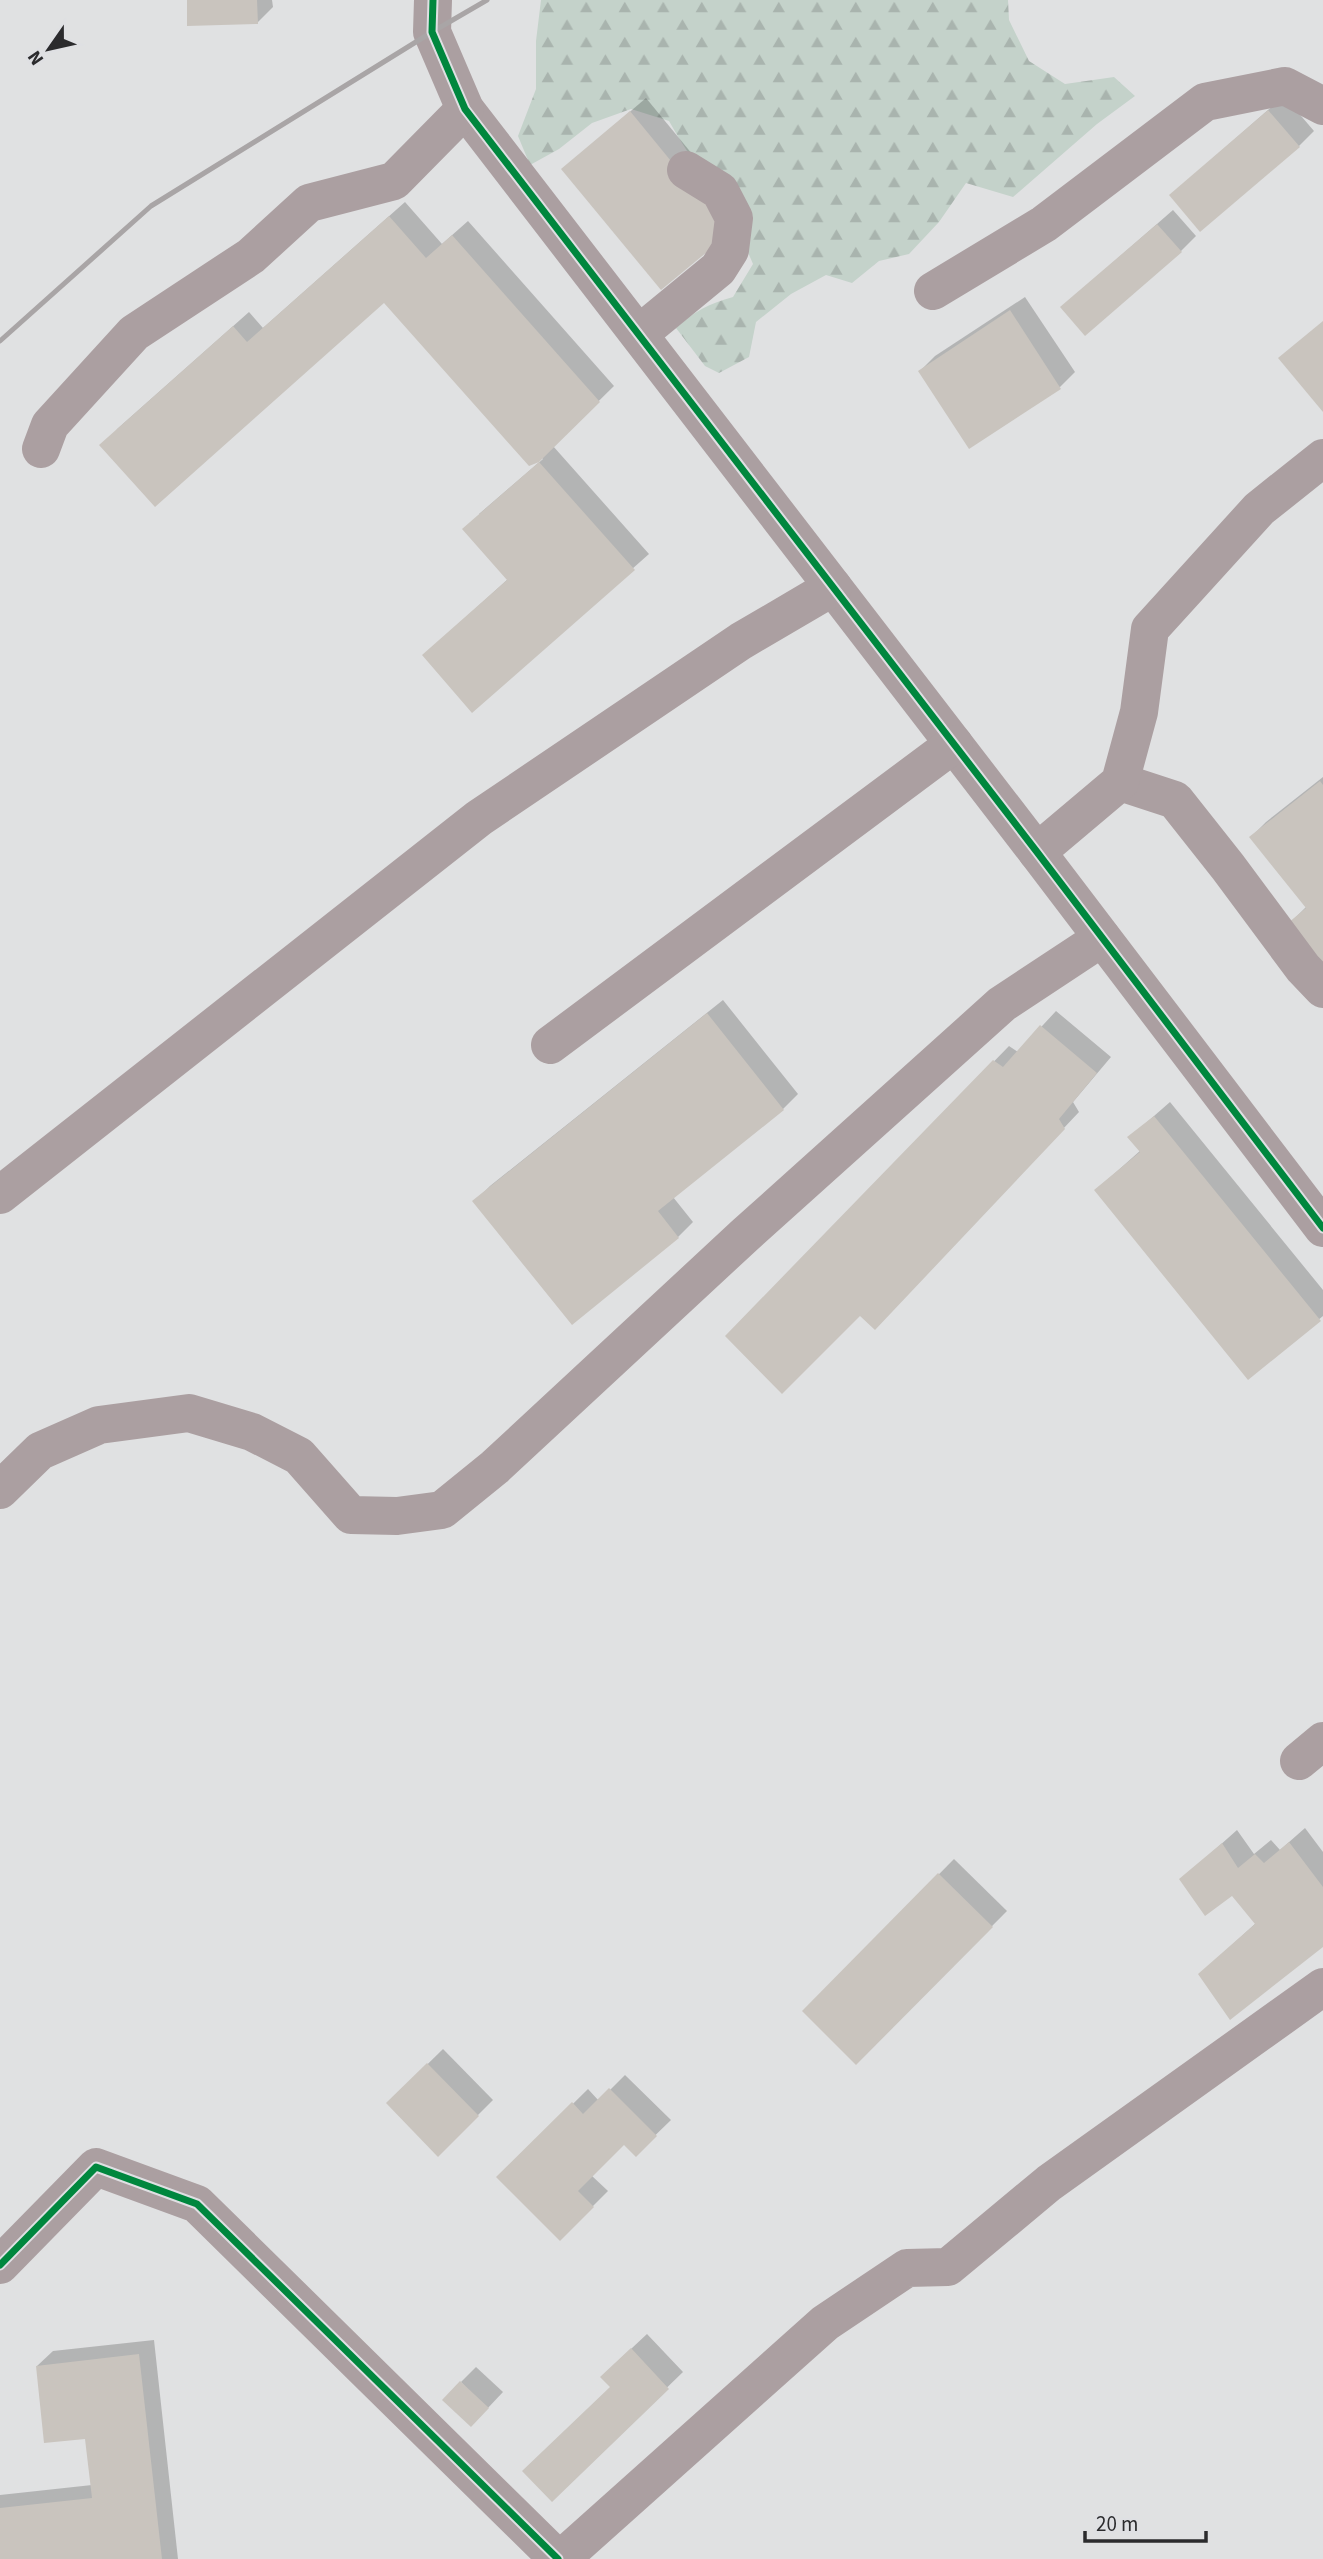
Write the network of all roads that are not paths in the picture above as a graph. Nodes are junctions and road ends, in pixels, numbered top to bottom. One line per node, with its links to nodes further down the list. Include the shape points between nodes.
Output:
1 (433, 0): 3 (street, via 432,32)
2 (1323, 106): 5 (street, via 1285,86 1205,102 1044,224)
3 (465, 109): 6 (street); 7 (street, via 394,181 309,203 251,256 134,333 50,425)
4 (686, 170): 6 (street, via 720,191 734,218 730,250 718,269)
5 (933, 291)
6 (639, 334): 9 (street)
7 (41, 449)
8 (1323, 458): 11 (street, via 1259,509 1150,629 1139,712)
9 (833, 587): 10 (street); 16 (street, via 741,641 479,818)
10 (954, 744): 12 (street); 15 (street)
11 (1120, 782): 12 (street); 14 (street, via 1174,800)
12 (1037, 852): 13 (street)
13 (1102, 939): 17 (street); 18 (street, via 1002,1004 495,1467 442,1510 397,1516 351,1515 299,1456 252,1432 189,1413 99,1425 40,1451)
14 (1323, 989)
15 (550, 1045)
16 (0, 1195)
17 (1323, 1228)
18 (0, 1490)
19 (1323, 1987): 21 (street, via 1049,2183 948,2267 907,2268 825,2323)
20 (0, 2265): 21 (street, via 96,2167 197,2204)
21 (559, 2559)

